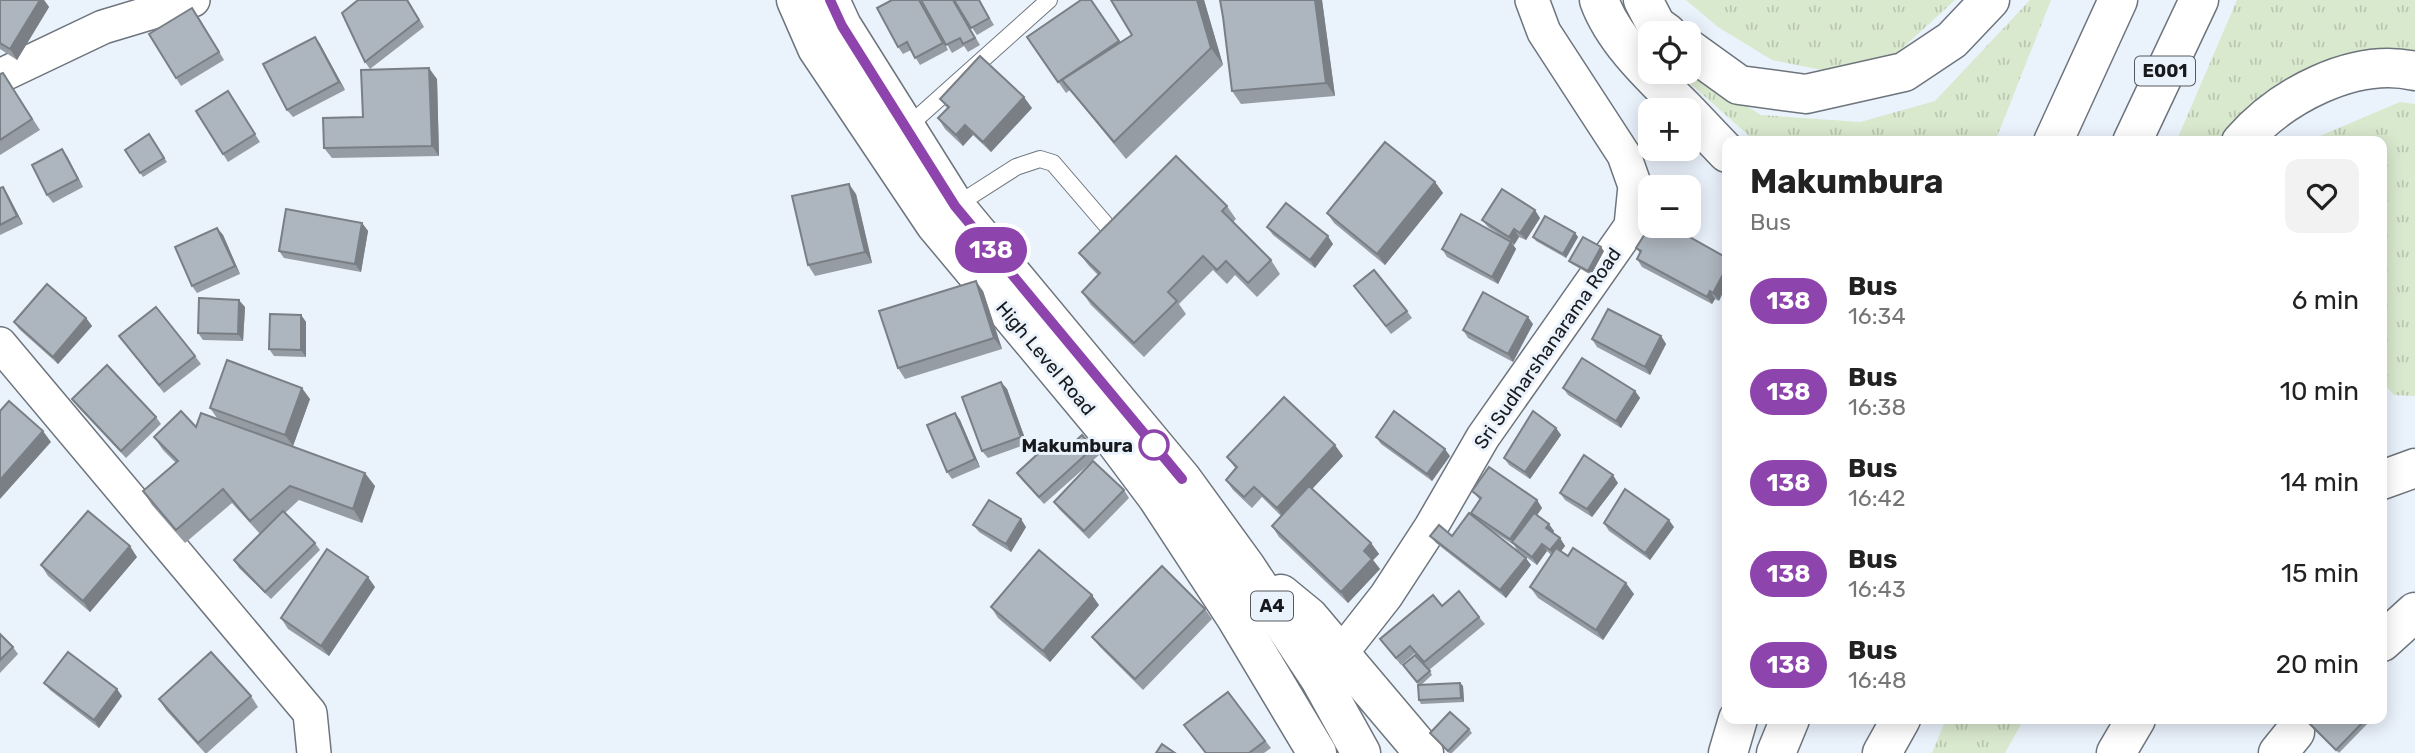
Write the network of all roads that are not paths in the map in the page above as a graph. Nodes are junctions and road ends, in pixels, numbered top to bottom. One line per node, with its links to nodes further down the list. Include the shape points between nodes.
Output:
1 (193, 0): 14 (street, via 103,27)
2 (796, 0): 37 (highway, High Level Road / A4, via 817,48 935,224 1157,498)
3 (830, 0): 17 (highway, High Level Road / A4)
4 (1049, 0): 17 (lane)
5 (1532, 0): 29 (street, Sri Sudharshanarama Road, via 1544,32 1624,155 1635,186 1631,226 1483,437 1385,596)
6 (1600, 0): 15 (highway, via 1639,62)
7 (1643, 0): 11 (highway)
8 (1990, 0): 12 (highway, via 1952,40 1904,72 1806,94 1739,85)
9 (2118, 0): 18 (highway)
10 (2199, 0): 19 (highway, E001)
11 (1654, 21)
12 (1701, 58)
13 (2415, 71): 20 (highway, via 2351,72 2297,94)
14 (0, 76)
15 (1674, 98)
16 (1701, 126): 21 (highway)
17 (906, 128): 22 (highway, High Level Road / A4)
18 (2056, 136)
19 (2135, 136)
20 (2246, 136)
21 (1722, 148)
22 (955, 206): 23 (lane, via 1016,167 1040,159 1053,163); 29 (highway, High Level Road / A4)
23 (1108, 227)
24 (0, 344): 36 (street, via 310,713)
25 (2415, 468): 26 (highway)
26 (2387, 478)
27 (2415, 612): 28 (highway)
28 (2387, 637)
29 (1331, 666): 35 (highway, High Level Road / A4); 38 (highway)
30 (1737, 724): 39 (highway)
31 (1788, 724): 40 (highway)
32 (1875, 724): 41 (highway)
33 (1898, 724): 42 (highway)
34 (2133, 724): 43 (highway)
35 (1360, 748)
36 (314, 753)
37 (1317, 753)
38 (1424, 753)
39 (1728, 753)
40 (1776, 753)
41 (1863, 753)
42 (1882, 753)
43 (2116, 753)

